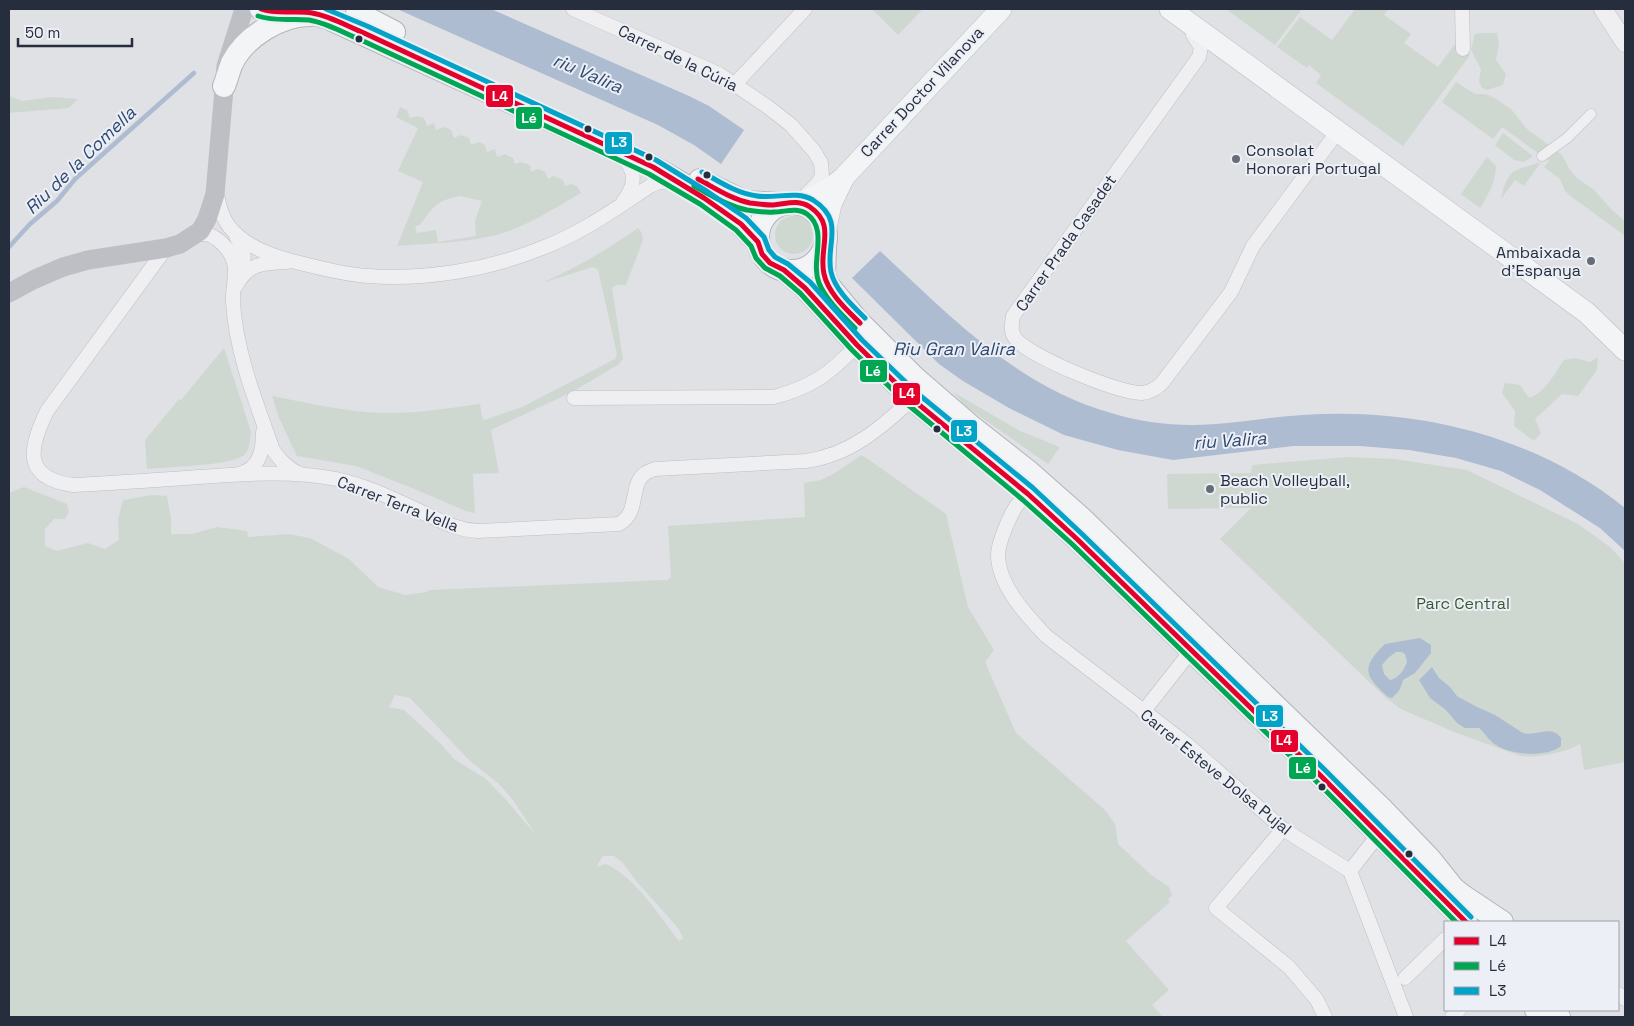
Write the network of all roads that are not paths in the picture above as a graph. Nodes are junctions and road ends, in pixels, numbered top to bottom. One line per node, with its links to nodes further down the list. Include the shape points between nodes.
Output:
1 (244, 9): 15 (main road)
2 (357, 9): 25 (highway, via 383,26 644,148 745,202)
3 (573, 9): 16 (street, Carrer de la Cúria)
4 (805, 9): 16 (street)
5 (1001, 9): 22 (main road, Carrer Doctor Vilanova)
6 (1159, 9): 12 (main road)
7 (1170, 9): 12 (main road)
8 (1462, 9): 14 (street)
9 (1603, 9): 13 (street)
10 (283, 11): 11 (highway); 15 (main road, via 251,27)
11 (328, 18): 17 (highway, via 307,15 281,21 262,31 232,63); 20 (highway)
12 (1202, 37): 19 (main road); 19 (street, Carrer Prada Casadet, via 1199,57 1014,316 1011,328 1016,339 1044,359 1115,388 1153,392 1232,292 1253,246)
13 (1625, 43)
14 (1463, 49)
15 (230, 52): 17 (main road)
16 (735, 84): 25 (street, Carrer de la Cúria, via 791,125 821,163 822,176 818,184)
17 (224, 86): 24 (main road)
18 (1591, 114): 21 (street)
19 (1338, 131): 37 (main road, via 1587,313)
20 (610, 148): 23 (highway); 26 (street, via 622,156 632,172 630,193)
21 (1542, 156)
22 (844, 177): 25 (main road, Carrer Doctor Vilanova, via 832,187); 29 (main road, Carrer Doctor Vilanova, via 831,204)
23 (686, 186): 26 (street, via 670,181 659,182); 30 (highway, via 741,224)
24 (216, 187): 27 (street, via 224,218); 28 (main road, via 207,219)
25 (791, 203): 29 (highway, via 817,212); 30 (highway, via 768,212 762,219)
26 (619, 207): 32 (street, via 590,226 541,249 456,272 367,276)
27 (233, 231): 32 (street, via 258,249); 34 (street, via 244,256 244,266)
28 (192, 237): 31 (main road); 34 (street, via 211,235 229,251 236,269)
29 (825, 238): 33 (highway, via 819,258 811,266); 50 (highway, via 823,265 828,285 886,350 1080,517 1395,822 1453,888)
30 (758, 242): 33 (highway, via 767,260)
31 (166, 248): 35 (main road, via 88,260); 42 (street, Carrer Terra Vella, via 47,410 40,425 33,458 40,473 48,479 73,486)
32 (293, 262): 34 (street, via 261,264 252,268 242,275)
33 (784, 270): 36 (highway)
34 (234, 289): 40 (street, via 238,338)
35 (9, 293)
36 (857, 345): 38 (street, via 832,371 790,393 774,397); 39 (highway)
37 (1625, 350)
38 (574, 398)
39 (912, 400): 41 (street, Carrer Terra Vella, via 861,440 824,458 645,471 640,476 630,514 619,524 465,530 338,479); 43 (highway)
40 (260, 414): 41 (street, via 273,450 291,470); 42 (street, via 263,447 259,460 252,469)
41 (300, 474): 42 (street, Carrer Terra Vella)
42 (233, 475)
43 (1028, 494): 44 (highway); 45 (street, Carrer Esteve Dolsa Pujal, via 1015,508 998,554 1012,595 1046,636)
44 (1191, 651): 45 (street); 47 (highway)
45 (1143, 712): 46 (street, Carrer Esteve Dolsa Pujal, via 1188,745)
46 (1283, 829): 48 (street, Carrer Esteve Dolsa Pujal); 53 (street, via 1216,908 1289,967 1317,1000)
47 (1379, 834): 48 (street); 49 (highway)
48 (1350, 871): 54 (street)
49 (1463, 921)
50 (1500, 921)
51 (1444, 940): 52 (street)
52 (1405, 978)
53 (1325, 1017)
54 (1406, 1017)

